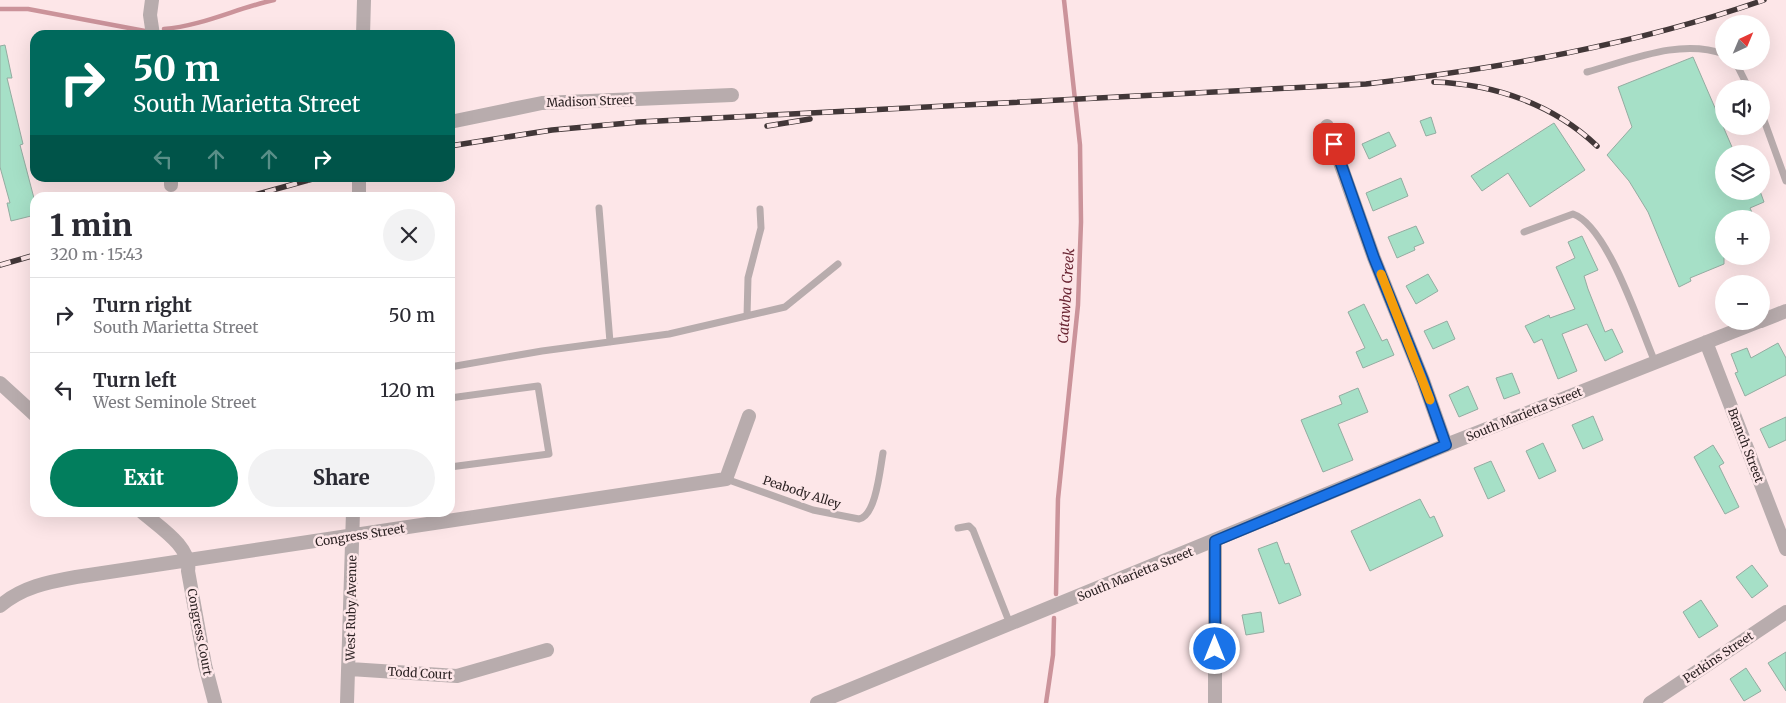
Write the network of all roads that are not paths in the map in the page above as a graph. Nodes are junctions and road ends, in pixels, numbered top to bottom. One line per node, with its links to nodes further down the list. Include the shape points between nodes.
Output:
1 (152, 0): 3 (street)
2 (364, 0): 4 (street)
3 (152, 30)
4 (363, 30)
5 (1715, 51): 6 (lane, via 1677,48)
6 (1587, 72)
7 (732, 96): 8 (street, Madison Street, via 542,103)
8 (455, 121)
9 (1327, 126): 28 (street)
10 (1769, 135): 11 (lane)
11 (1786, 181)
12 (599, 208): 20 (lane)
13 (760, 209): 17 (lane, via 761,228 748,278)
14 (1524, 232): 22 (lane, via 1573,214 1592,227 1608,251)
15 (838, 264): 17 (lane, via 785,307)
16 (1786, 311): 18 (street, South Marietta Street)
17 (747, 316): 20 (lane, via 669,334)
18 (1770, 317)
19 (1737, 330): 21 (street, South Marietta Street)
20 (610, 342): 23 (lane)
21 (1706, 342): 22 (street, South Marietta Street); 37 (street, Branch Street)
22 (1655, 362): 28 (street, South Marietta Street)
23 (455, 366)
24 (0, 383): 26 (street)
25 (455, 397): 30 (lane, via 538,386 549,454)
26 (30, 410)
27 (749, 416): 31 (street)
28 (1446, 445): 36 (street, South Marietta Street)
29 (883, 453): 31 (lane, Peabody Alley, via 870,510 859,519 812,510)
30 (455, 466)
31 (726, 479): 35 (street, Congress Street)
32 (148, 517): 38 (street, via 184,550)
33 (353, 517): 35 (street, West Ruby Avenue)
34 (958, 528): 41 (lane, via 968,526 973,530)
35 (352, 536): 38 (street, Congress Street); 43 (street, West Ruby Avenue)
36 (1215, 541): 41 (street, South Marietta Street); 47 (street)
37 (1786, 549)
38 (190, 561): 39 (street, Congress Street, via 45,582); 44 (street, Congress Court, via 188,570 203,656)
39 (1, 604)
40 (1786, 612): 48 (street, Perkins Street)
41 (1010, 624): 46 (street, South Marietta Street)
42 (547, 650): 43 (street, Todd Court, via 457,676)
43 (350, 669): 45 (street, West Ruby Avenue)
44 (215, 703)
45 (347, 703)
46 (817, 703)
47 (1215, 703)
48 (1650, 703)

